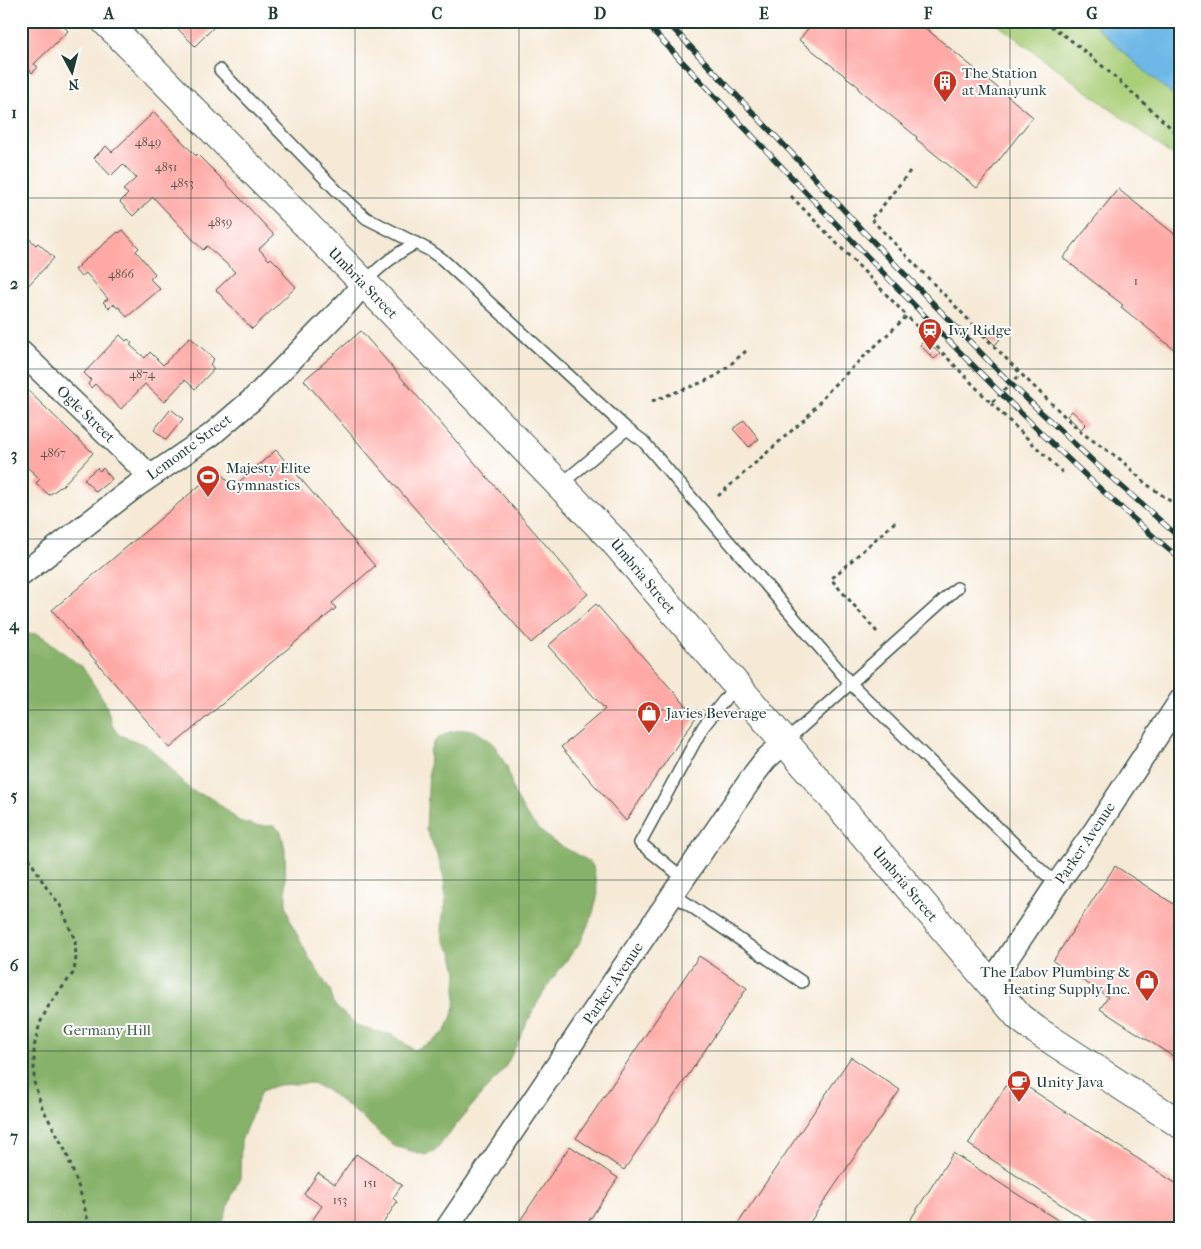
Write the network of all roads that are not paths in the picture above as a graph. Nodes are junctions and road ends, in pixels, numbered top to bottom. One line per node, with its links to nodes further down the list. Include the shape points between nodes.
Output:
1 (105, 21): 4 (main road, Umbria Street)
2 (220, 70): 3 (lane, via 366,218)
3 (416, 243): 4 (lane, via 379,266); 6 (lane, via 458,273)
4 (364, 282): 7 (street, Lemonte Street, via 253,400 188,452); 8 (main road, Umbria Street)
5 (21, 352): 7 (street, Ogle Street)
6 (627, 429): 8 (lane); 11 (lane, via 655,454)
7 (150, 476): 9 (street, Lemonte Street)
8 (560, 485): 12 (main road, Umbria Street, via 612,539)
9 (21, 575)
10 (956, 588): 11 (lane)
11 (850, 683): 14 (lane); 15 (lane)
12 (736, 685): 14 (main road, Umbria Street); 16 (lane, via 703,727 640,843)
13 (1180, 701): 15 (street, Parker Avenue)
14 (784, 742): 16 (street, Parker Avenue, via 755,773); 18 (main road, Umbria Street)
15 (1057, 884): 18 (street, Parker Avenue)
16 (678, 886): 17 (lane); 20 (street, Parker Avenue)
17 (802, 982)
18 (990, 984): 19 (main road, Umbria Street, via 1019,1017 1036,1030)
19 (1180, 1124)
20 (447, 1228)

